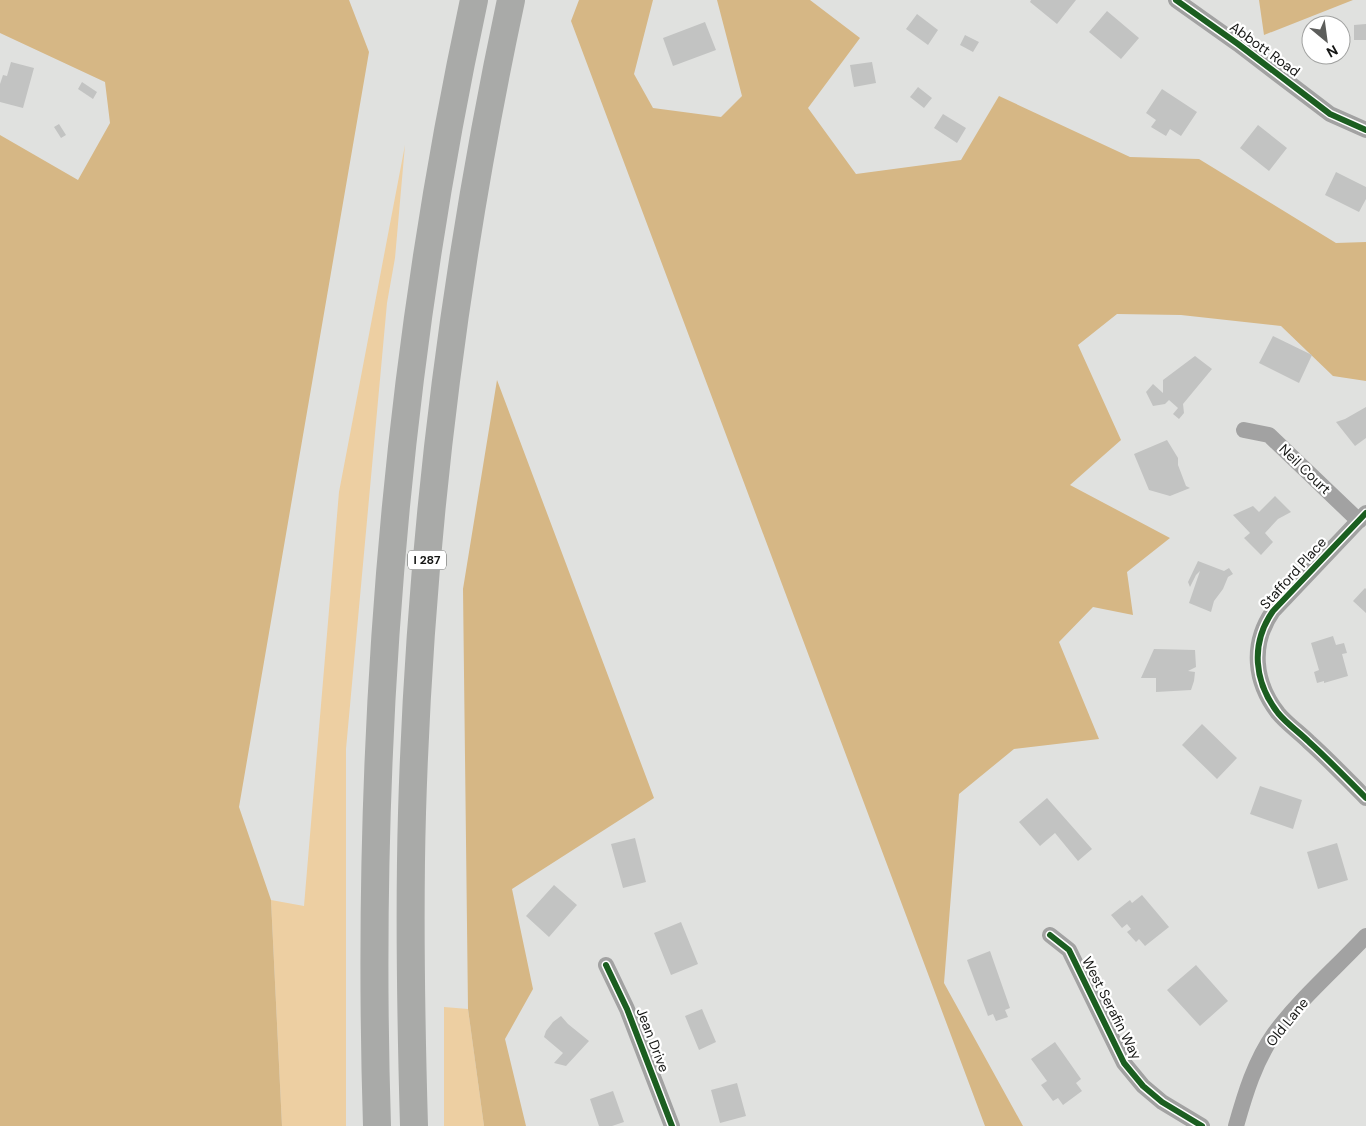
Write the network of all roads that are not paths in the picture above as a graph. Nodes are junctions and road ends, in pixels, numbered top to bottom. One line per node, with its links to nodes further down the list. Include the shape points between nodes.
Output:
1 (474, 0): 11 (highway, I 287, via 416,329 389,576 376,812 374,970)
2 (511, 0): 12 (highway, I 287, via 462,273 441,421 426,570 412,813)
3 (1176, 0): 4 (street, Abbott Road, via 1330,114)
4 (1366, 130)
5 (1244, 430): 6 (street, Neil Court, via 1269,435)
6 (1362, 517): 7 (street, Stafford Place, via 1268,619 1260,636 1258,664 1264,691 1279,714)
7 (1366, 798)
8 (1050, 935): 14 (street, West Serafin Way, via 1069,950 1124,1063 1162,1102)
9 (1366, 936): 15 (street, Old Lane, via 1274,1034 1246,1091)
10 (606, 965): 13 (street, Jean Drive, via 627,1009)
11 (377, 1126)
12 (414, 1126)
13 (672, 1126)
14 (1202, 1126)
15 (1236, 1126)

